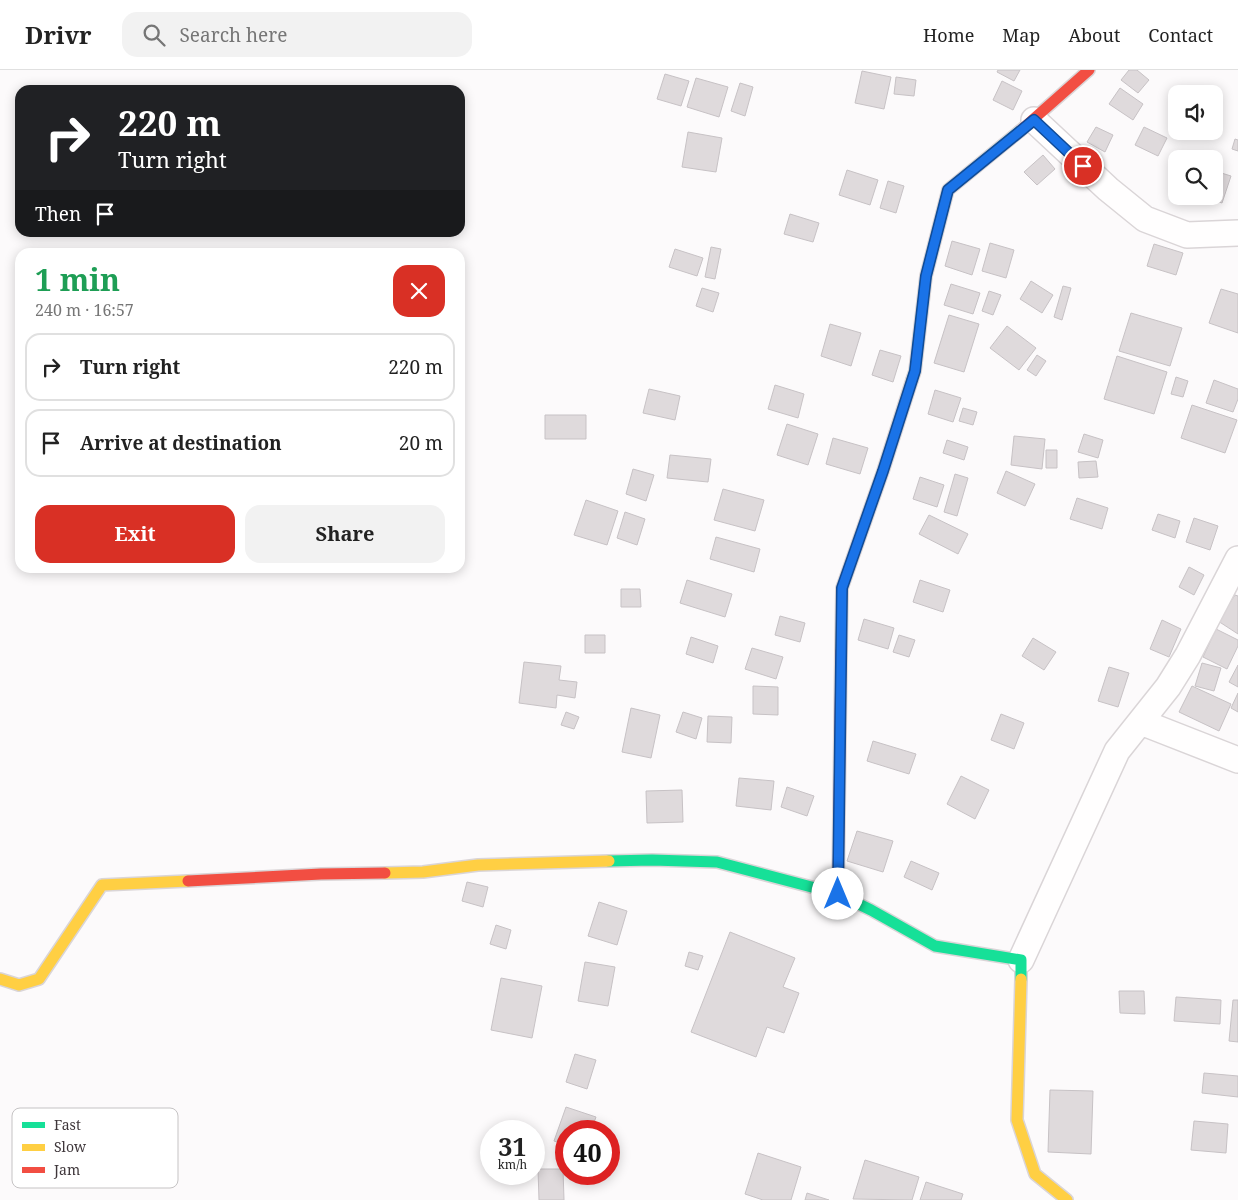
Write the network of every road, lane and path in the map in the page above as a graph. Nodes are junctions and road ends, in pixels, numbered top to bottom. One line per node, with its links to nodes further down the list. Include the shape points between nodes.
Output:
1 (1089, 70): 2 (street)
2 (1034, 120): 3 (street, via 1145,219 1187,235); 7 (street, via 948,190 926,276 915,371 842,588)
3 (1238, 233)
4 (1238, 559): 5 (street, via 1183,664)
5 (1141, 722): 6 (street); 8 (street, via 1117,751)
6 (1238, 760)
7 (838, 894): 8 (street, via 935,946); 9 (street, via 717,862 652,860 478,865 423,872 102,885 39,979 19,985)
8 (1021, 960): 10 (street, via 1017,1120 1035,1174)
9 (0, 979)
10 (1067, 1200)

